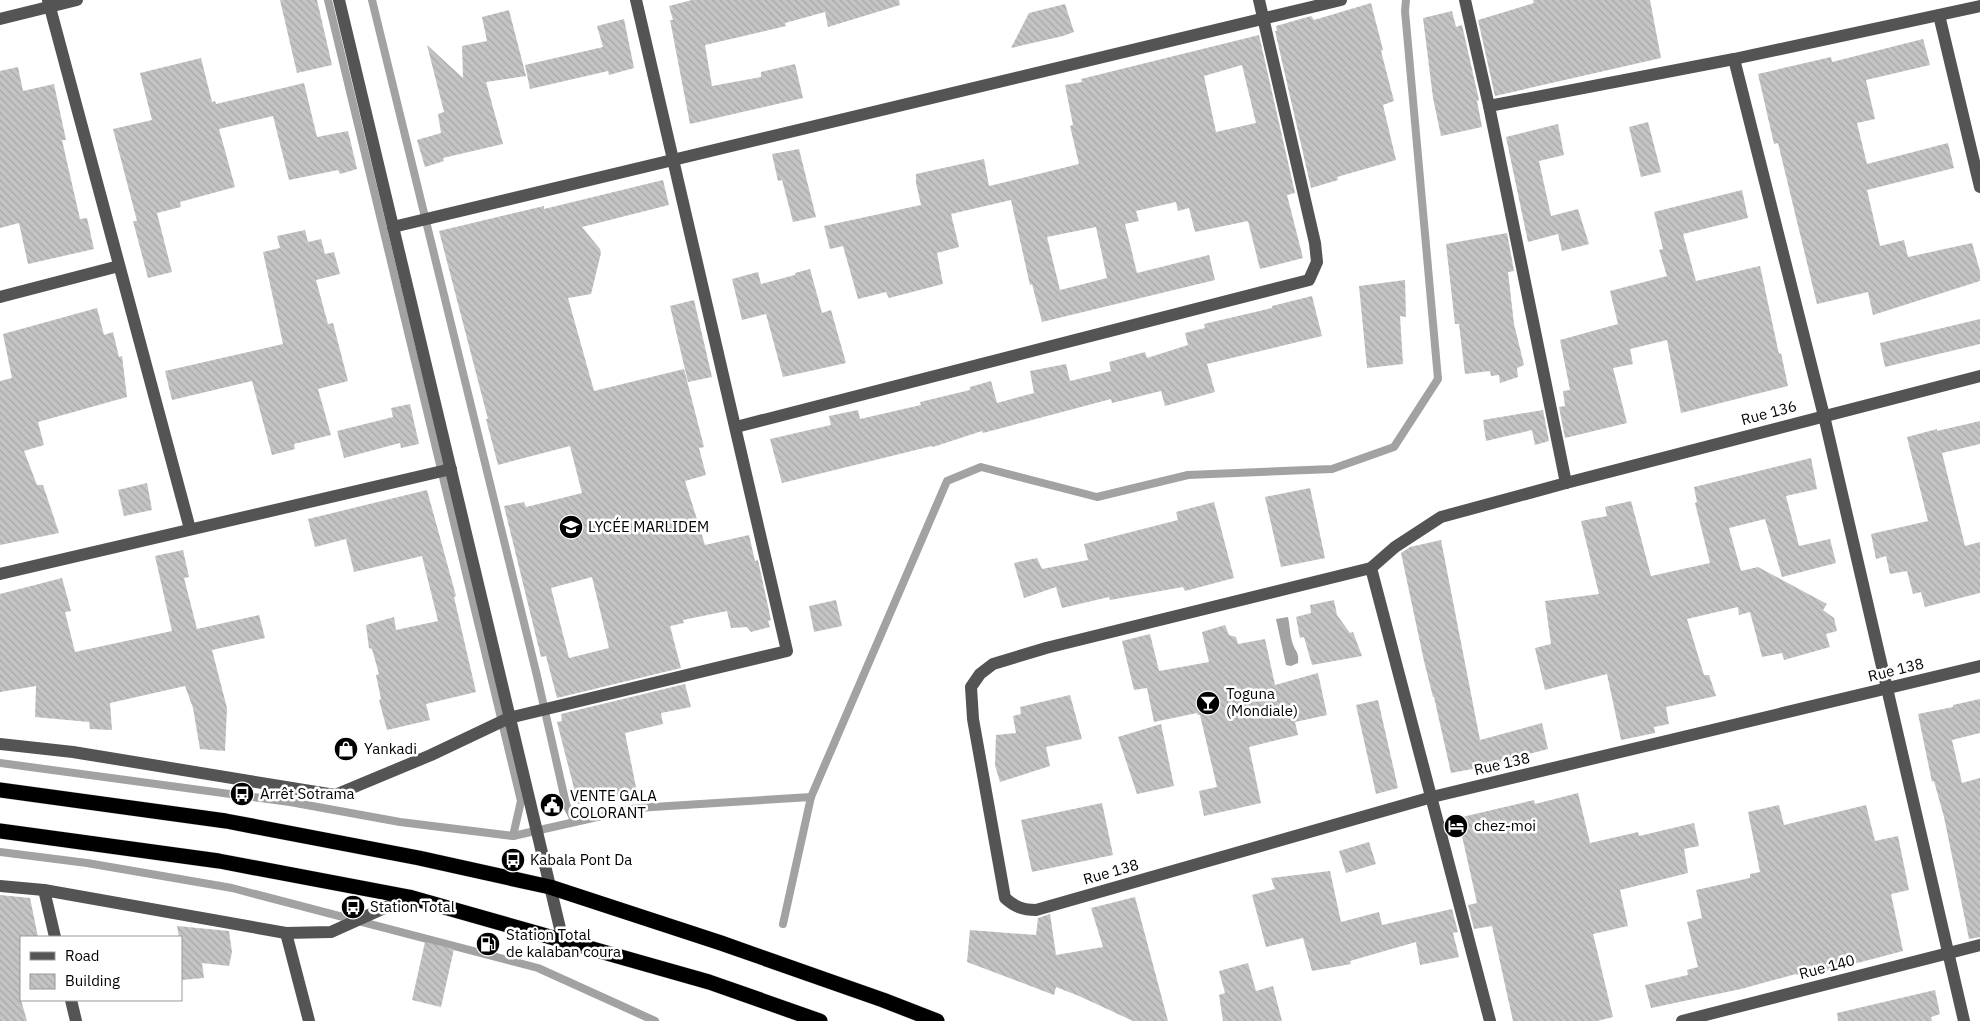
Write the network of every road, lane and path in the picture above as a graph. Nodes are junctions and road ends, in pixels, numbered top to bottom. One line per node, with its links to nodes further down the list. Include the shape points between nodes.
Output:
1 (77, 0): 7 (street)
2 (339, 0): 16 (street)
3 (636, 0): 14 (street)
4 (1259, 0): 11 (street)
5 (1341, 0): 11 (street)
6 (1464, 0): 13 (street)
7 (49, 3): 10 (street); 17 (street)
8 (1980, 6): 9 (street)
9 (1939, 15): 12 (street); 15 (street)
10 (0, 19)
11 (1264, 19): 14 (street); 21 (street, via 1315,243 1317,262 1310,280)
12 (1734, 58): 13 (street); 20 (street)
13 (1489, 106): 23 (street)
14 (674, 160): 16 (street); 21 (street)
15 (1980, 187)
16 (393, 227): 22 (street)
17 (119, 266): 18 (street); 24 (street)
18 (0, 297)
19 (1980, 376): 20 (street, Rue 136)
20 (1824, 416): 23 (street, Rue 136); 28 (street)
21 (736, 427): 29 (street, via 787,651)
22 (451, 469): 24 (street); 29 (street)
23 (1566, 483): 25 (street, Rue 136, via 1442,518 1395,547)
24 (190, 529): 26 (street)
25 (1371, 568): 32 (street); 32 (street, Rue 138, via 1046,648 993,664 980,674 971,688 973,719 1005,898 1024,910 1036,910)
26 (0, 574)
27 (1980, 666): 28 (street, Rue 138)
28 (1888, 689): 32 (street, Rue 138); 42 (street)
29 (509, 718): 30 (street, via 335,795 73,752); 35 (street)
30 (0, 744)
31 (0, 790): 35 (highway, via 226,821)
32 (1432, 797): 49 (street)
33 (0, 832): 37 (highway, via 219,861)
34 (0, 886): 36 (street)
35 (550, 887): 40 (street); 48 (highway, via 721,943)
36 (44, 890): 38 (street); 39 (street)
37 (409, 898): 38 (street, via 330,932); 40 (highway)
38 (286, 933): 46 (street)
39 (55, 936)
40 (563, 941): 47 (highway, via 708,982)
41 (1980, 944): 42 (street, Rue 140)
42 (1949, 952): 44 (street, Rue 140); 51 (street)
43 (71, 1001): 45 (street)
44 (1704, 1018): 50 (street, Rue 140)
45 (76, 1021)
46 (309, 1021)
47 (820, 1021)
48 (937, 1021)
49 (1490, 1021)
50 (1682, 1021)
51 (1964, 1021)

